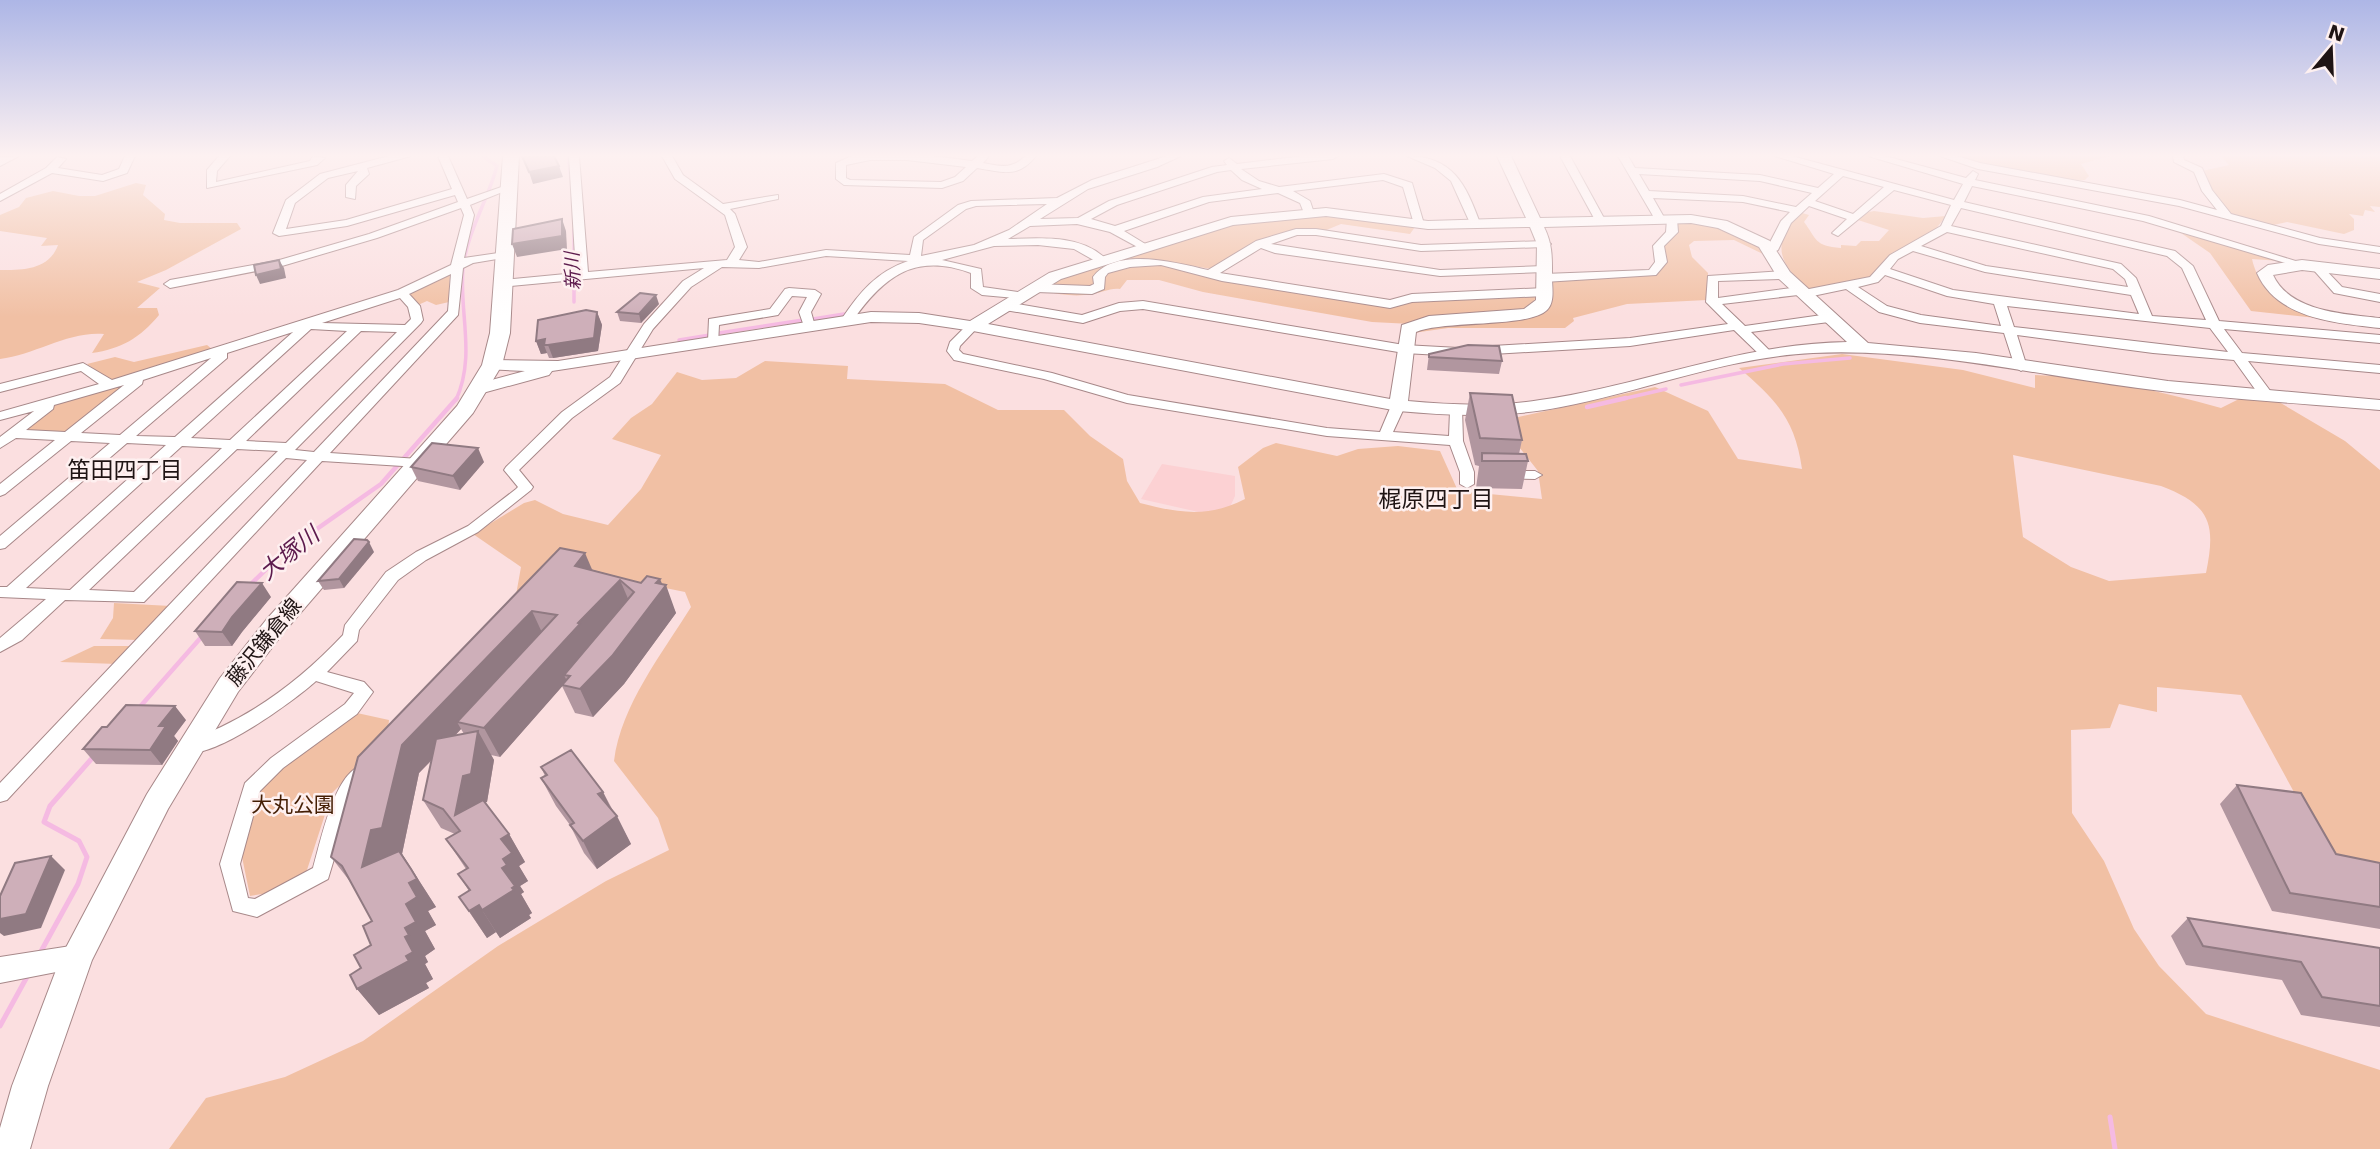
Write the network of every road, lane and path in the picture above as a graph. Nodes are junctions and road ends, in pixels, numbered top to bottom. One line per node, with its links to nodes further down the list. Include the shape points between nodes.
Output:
1 (287, 210): 2 (street, via 279,233)
2 (406, 210)
3 (433, 210): 62 (street, via 373,236 278,264)
4 (467, 210): 53 (street)
5 (508, 210): 49 (main road, 藤沢鎌倉線)
6 (578, 210): 59 (street)
7 (726, 210): 52 (street, via 741,247)
8 (958, 210): 51 (street, via 918,239 915,257)
9 (1046, 210): 34 (street)
10 (1101, 210): 31 (street)
11 (1175, 210): 39 (street)
12 (1308, 210): 27 (street)
13 (1415, 210): 37 (street)
14 (1470, 210): 35 (street)
15 (1530, 210): 33 (street)
16 (1594, 210): 32 (street)
17 (1658, 210): 30 (street)
18 (1797, 210): 47 (street)
19 (1829, 210): 29 (street)
20 (1864, 210): 29 (street)
21 (1955, 210): 38 (street)
22 (1982, 210): 82 (street, via 2171,253 2187,266)
23 (2102, 210): 36 (street)
24 (2176, 210): 36 (street)
25 (2207, 210): 28 (street)
26 (2222, 210): 28 (street)
27 (1309, 213): 37 (street); 44 (street, via 1231,221)
28 (2225, 214): 48 (street, via 2319,241)
29 (1854, 218): 40 (street)
30 (1666, 219): 32 (street); 47 (street, via 1722,224 1751,235); 61 (street, via 1672,232 1658,242 1661,262 1652,273)
31 (1082, 220): 34 (street); 39 (street)
32 (1600, 220): 33 (street)
33 (1535, 221): 35 (street); 43 (street)
34 (1027, 223): 41 (street)
35 (1475, 223): 37 (street)
36 (2167, 223): 54 (street)
37 (1419, 224)
38 (1945, 228): 45 (street); 66 (street, via 2108,263 2126,273)
39 (1118, 229): 44 (street)
40 (1838, 233)
41 (991, 243): 50 (street, via 1067,244 1084,247); 51 (street)
42 (1260, 243): 46 (street, via 1288,233 1316,232); 56 (street, via 1275,250); 57 (street)
43 (1545, 244): 46 (street); 61 (street)
44 (1143, 247): 50 (street)
45 (1912, 247): 55 (street); 66 (street, via 1985,269)
46 (1420, 248): 56 (street)
47 (1772, 250): 60 (street)
48 (2380, 250)
49 (505, 255): 53 (street); 63 (main road, 藤沢鎌倉線)
50 (1101, 260): 65 (street, via 1055,276)
51 (921, 261): 52 (street, via 833,253 759,265); 69 (street, via 970,268 977,271 977,288 982,291); 76 (street, via 876,280)
52 (725, 263): 59 (street); 93 (street, via 687,284)
53 (457, 264): 67 (street); 118 (street, via 454,313)
54 (2311, 267): 58 (street); 71 (street, via 2342,292); 78 (street, via 2275,266 2265,273 2266,279 2301,307)
55 (1882, 270): 64 (street, via 1874,280); 72 (street, via 1951,293)
56 (1416, 271): 61 (street); 70 (street)
57 (1212, 273): 65 (street, via 1146,261 1104,271 1100,286 1092,290); 70 (street, via 1390,304)
58 (2380, 274)
59 (582, 275): 63 (street)
60 (1784, 275): 68 (street); 73 (street, via 1712,278)
61 (1544, 279): 70 (street); 91 (street, via 1541,307 1528,314 1429,321 1408,329)
62 (170, 284)
63 (503, 285): 95 (main road, 藤沢鎌倉線, via 500,333)
64 (1851, 287): 68 (street); 86 (street, via 1883,309 1906,317)
65 (1036, 288): 69 (street)
66 (2136, 292): 77 (street)
67 (402, 293): 79 (street); 85 (street, via 418,316)
68 (1801, 293): 73 (street); 75 (street)
69 (1021, 296): 74 (street)
70 (1412, 298)
71 (2380, 298)
72 (1999, 301): 77 (street); 86 (street)
73 (1712, 302): 84 (street)
74 (1005, 306): 81 (street); 91 (street, via 1083,319 1119,307 1143,305)
75 (1829, 318): 84 (street); 89 (street)
76 (847, 320): 80 (street); 81 (street, via 905,317)
77 (2147, 320): 82 (street)
78 (2380, 323)
79 (308, 324): 83 (street); 90 (street); 114 (street)
80 (808, 326): 88 (street); 88 (street, via 805,312 815,294 789,292 774,312 713,322)
81 (973, 326): 106 (street); 110 (street, via 954,345 959,357 1128,399 1327,432)
82 (2215, 326): 87 (street); 94 (street)
83 (358, 327): 85 (street); 116 (street)
84 (1739, 328): 91 (street, via 1630,342 1458,352); 92 (street)
85 (409, 330): 117 (street)
86 (2009, 331): 94 (street); 97 (street)
87 (2380, 339)
88 (714, 341): 93 (street)
89 (1862, 347): 92 (street); 97 (street)
90 (229, 349): 99 (street); 112 (street)
91 (1404, 349): 106 (street)
92 (1766, 353): 107 (street, via 1562,402 1503,411)
93 (630, 354): 96 (street); 126 (street, via 615,380 567,415 510,470 526,487 473,529 392,576 351,629 351,637)
94 (2238, 358): 98 (street); 103 (street)
95 (492, 365): 96 (street); 102 (main road, 藤沢鎌倉線)
96 (558, 366): 102 (street)
97 (2021, 367): 103 (street)
98 (2380, 369)
99 (144, 375): 100 (street); 111 (street)
100 (110, 385): 101 (street, via 83,367); 104 (street)
101 (0, 388)
102 (479, 389): 119 (main road, 藤沢鎌倉線)
103 (2267, 396): 105 (street)
104 (52, 402): 108 (street); 109 (street)
105 (2380, 405)
106 (1398, 406): 107 (street); 110 (street)
107 (1457, 411): 113 (street)
108 (0, 416)
109 (12, 434): 111 (street); 115 (street)
110 (1385, 436): 113 (street)
111 (67, 437): 112 (street); 121 (street)
112 (123, 439): 114 (street); 122 (street)
113 (1456, 441): 120 (street, via 1478,476)
114 (178, 442): 116 (street); 123 (street)
115 (0, 444)
116 (235, 444): 117 (street); 124 (street)
117 (288, 451): 118 (street); 124 (street, via 138,598)
118 (320, 456): 119 (street); 129 (street)
119 (419, 463): 127 (main road, 藤沢鎌倉線, via 275,626 229,685)
120 (1535, 475)
121 (0, 491)
122 (0, 544)
123 (5, 592): 124 (street)
124 (67, 596): 125 (street)
125 (0, 645)
126 (316, 674): 127 (street, via 220,739); 128 (street, via 358,686 364,692 351,709 277,763 253,788 230,863 240,905 257,908 321,873 346,789)
127 (190, 747): 130 (main road, 藤沢鎌倉線)
128 (374, 762)
129 (0, 795)
130 (77, 957): 131 (street); 132 (main road, 藤沢鎌倉線)
131 (18, 966)
132 (12, 1149)

